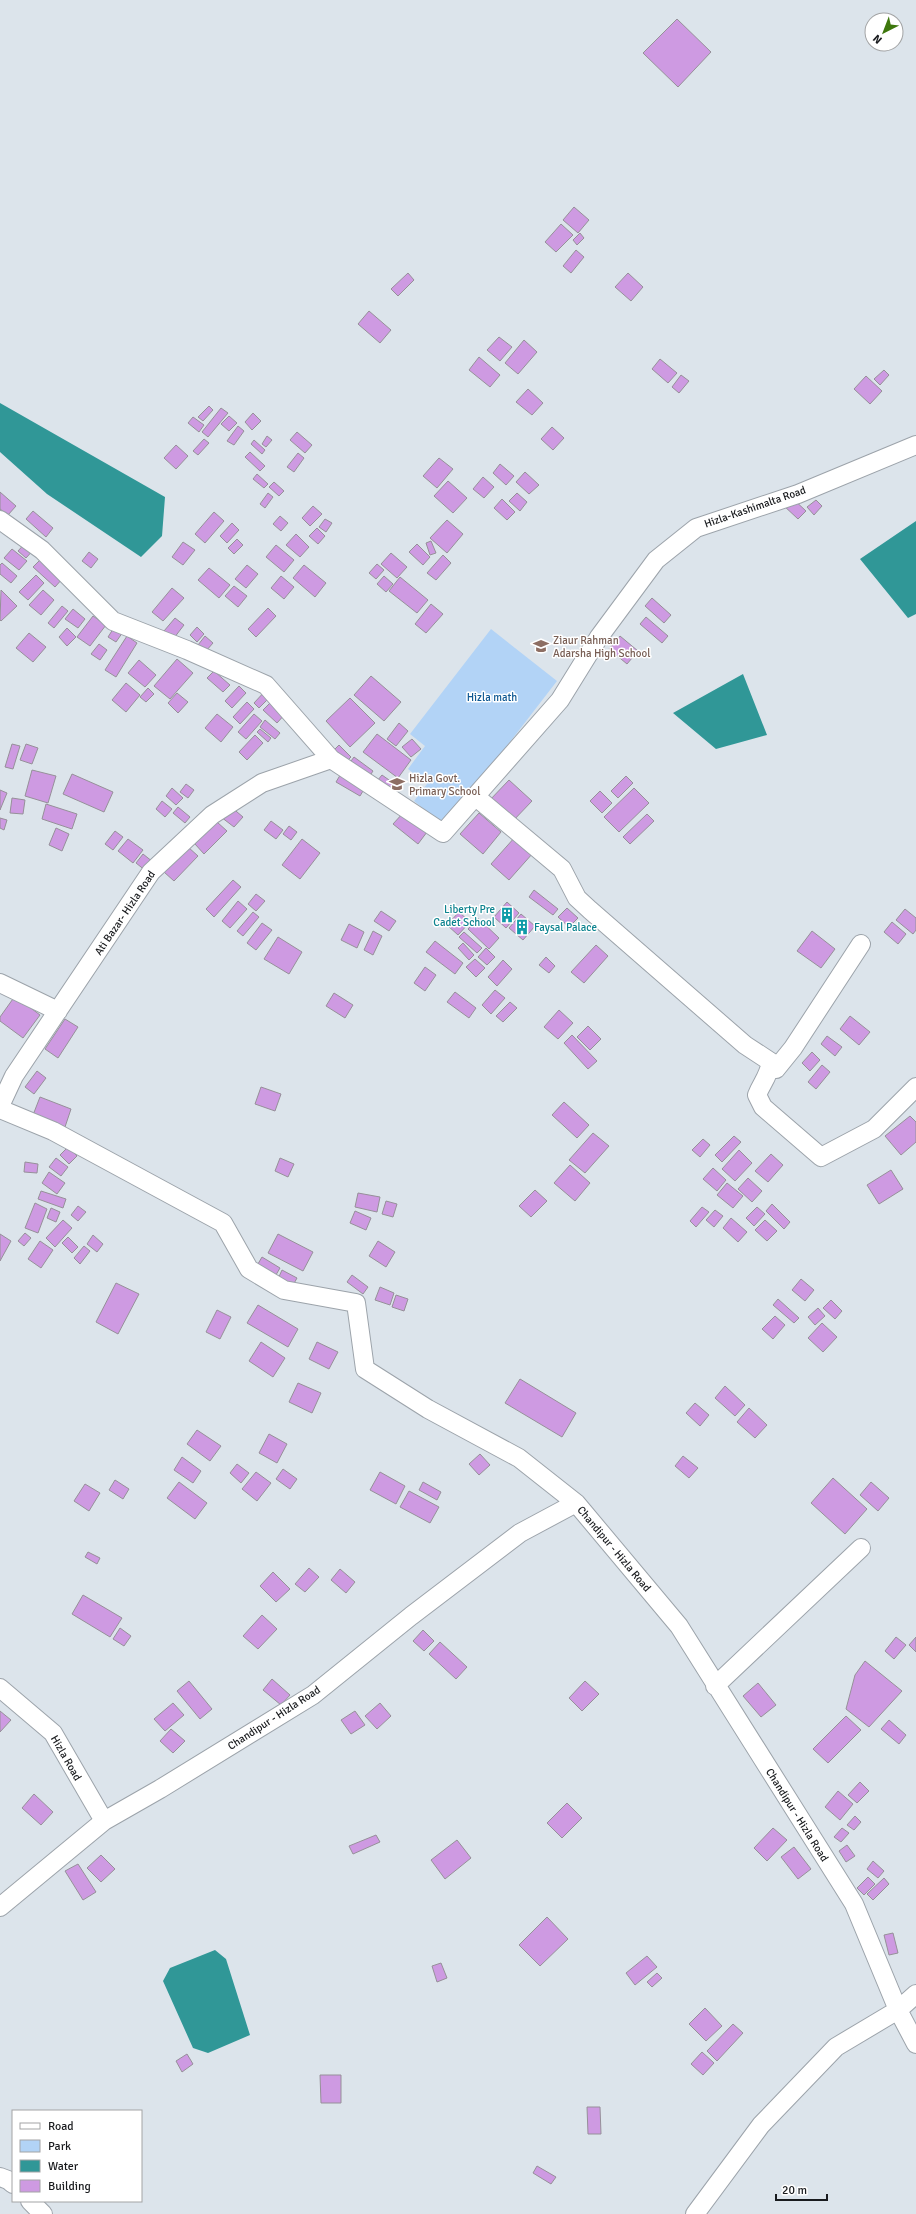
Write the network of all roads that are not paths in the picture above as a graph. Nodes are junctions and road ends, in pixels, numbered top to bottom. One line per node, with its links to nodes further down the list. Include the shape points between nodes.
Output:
1 (916, 445): 4 (street, Hizla-Kashimalta Road, via 798,494 696,528 656,560 599,637 560,700)
2 (0, 520): 3 (street, via 42,550 113,621 266,685)
3 (331, 759): 4 (street, Hizla-Kashimalta Road, via 443,833); 7 (street, Ati Bazar- Hizla Road, via 262,783 212,815 151,872)
4 (476, 797): 8 (street, via 562,869 577,898 590,910 745,1045)
5 (861, 944): 8 (street, via 793,1048 776,1068)
6 (0, 983): 7 (street)
7 (58, 1011): 10 (street, Ati Bazar- Hizla Road, via 14,1076)
8 (771, 1062): 9 (street, via 768,1076 757,1096 763,1108 821,1157 874,1129)
9 (916, 1087)
10 (0, 1106)
11 (0, 1109): 12 (street, via 53,1131 223,1223 249,1269 284,1290 356,1303 365,1369 428,1409 519,1458)
12 (576, 1503): 14 (street, Chandipur - Hizla Road, via 678,1626); 16 (street, Chandipur - Hizla Road, via 520,1533 312,1695)
13 (861, 1548): 14 (street)
14 (715, 1686): 19 (street, Chandipur - Hizla Road, via 854,1904)
15 (0, 1688): 16 (street, Hizla Road, via 53,1733)
16 (104, 1821): 17 (street, Chandipur - Hizla Road)
17 (0, 1907)
18 (916, 1994): 19 (street)
19 (898, 2010): 20 (street, Chandipur - Hizla Road); 25 (street, via 836,2047 761,2125)
20 (916, 2044)
21 (0, 2177): 22 (street)
22 (12, 2183)
23 (31, 2202): 24 (street)
24 (43, 2214)
25 (695, 2214)

